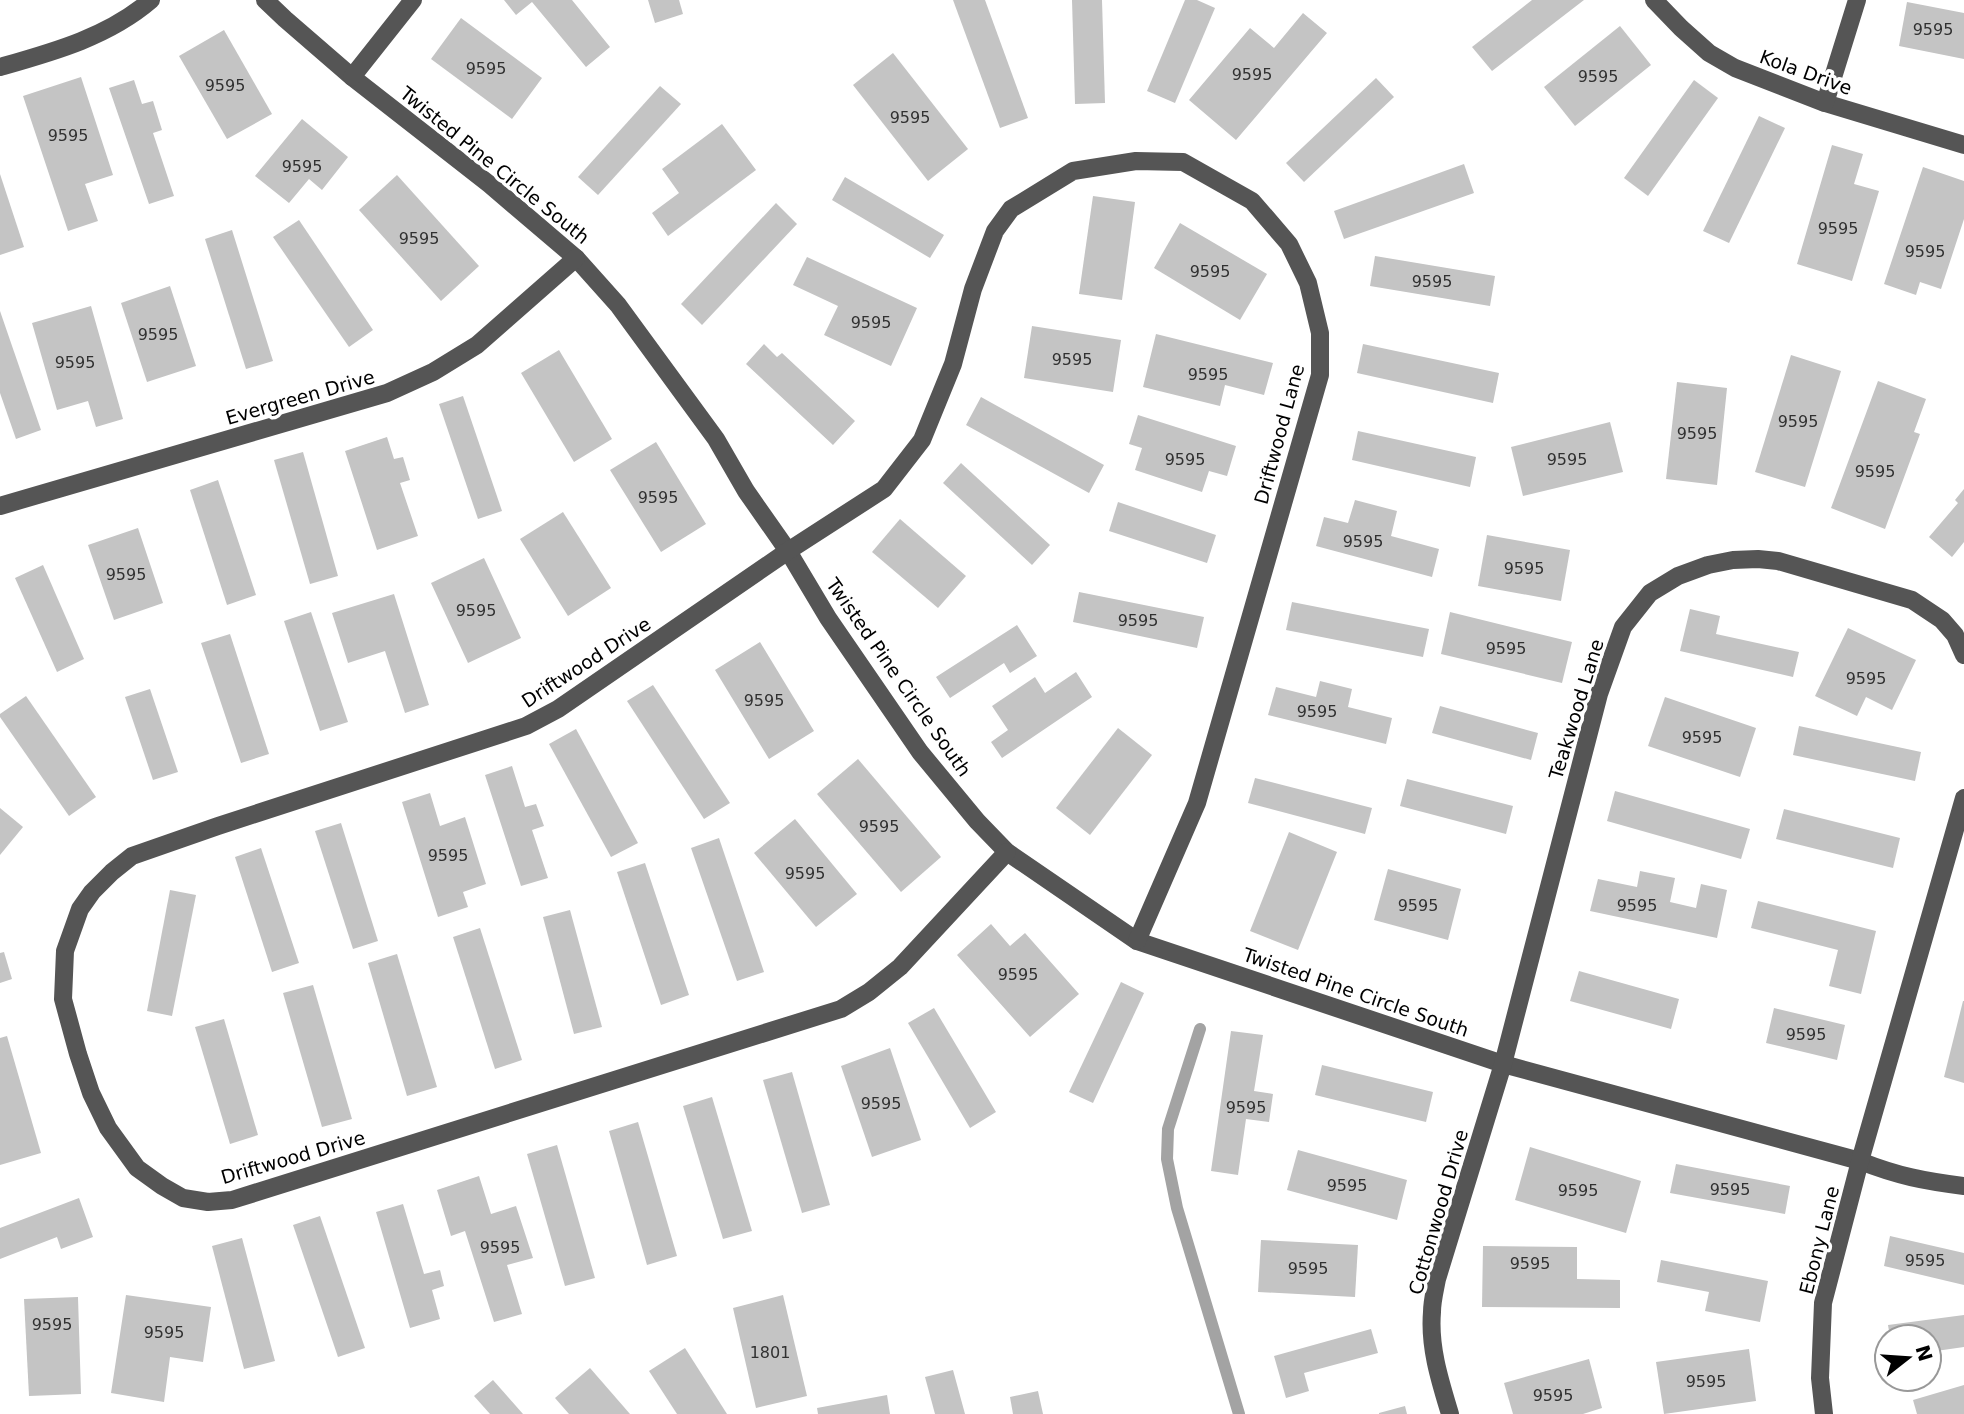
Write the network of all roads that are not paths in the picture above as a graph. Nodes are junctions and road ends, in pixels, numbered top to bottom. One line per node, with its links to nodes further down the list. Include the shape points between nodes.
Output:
1 (151, 0): 6 (street, via 67,48)
2 (265, 0): 7 (street, Twisted Pine Circle South)
3 (412, 0): 7 (street)
4 (1654, 0): 8 (street, Kola Drive, via 1709,52 1734,68)
5 (1857, 0): 8 (street)
6 (0, 67)
7 (352, 77): 10 (street, Twisted Pine Circle South)
8 (1825, 103): 9 (street, Kola Drive)
9 (1964, 145)
10 (576, 258): 11 (street, Evergreen Drive, via 477,345 387,393); 12 (street, Twisted Pine Circle South, via 618,305 716,439)
11 (0, 506)
12 (788, 551): 15 (street, Twisted Pine Circle South, via 920,752); 15 (street, Driftwood Drive, via 558,709 526,726 132,856 112,872 80,909 65,951 63,999 87,1080 108,1128 138,1168 162,1186 183,1198 232,1200 841,1009 900,967); 16 (street, Driftwood Lane, via 884,489 922,440 953,364 973,289 995,231 1011,209 1073,171 1136,161 1183,162 1252,201 1289,244 1308,283 1320,333 1320,375 1197,803)
13 (1964, 654): 17 (street, Teakwood Lane, via 1942,620 1912,600 1778,561 1733,560 1708,565 1650,593 1623,627 1599,694)
14 (1964, 798): 18 (street)
15 (1007, 852): 16 (street, Twisted Pine Circle South)
16 (1137, 941): 17 (street, Twisted Pine Circle South)
17 (1503, 1064): 18 (street, Twisted Pine Circle South); 20 (street, Cottonwood Drive, via 1437,1279 1432,1312 1434,1351)
18 (1860, 1161): 19 (street, Twisted Pine Circle South, via 1917,1180); 21 (street, Ebony Lane, via 1824,1303 1819,1378)
19 (1964, 1186)
20 (1450, 1414)
21 (1824, 1414)

